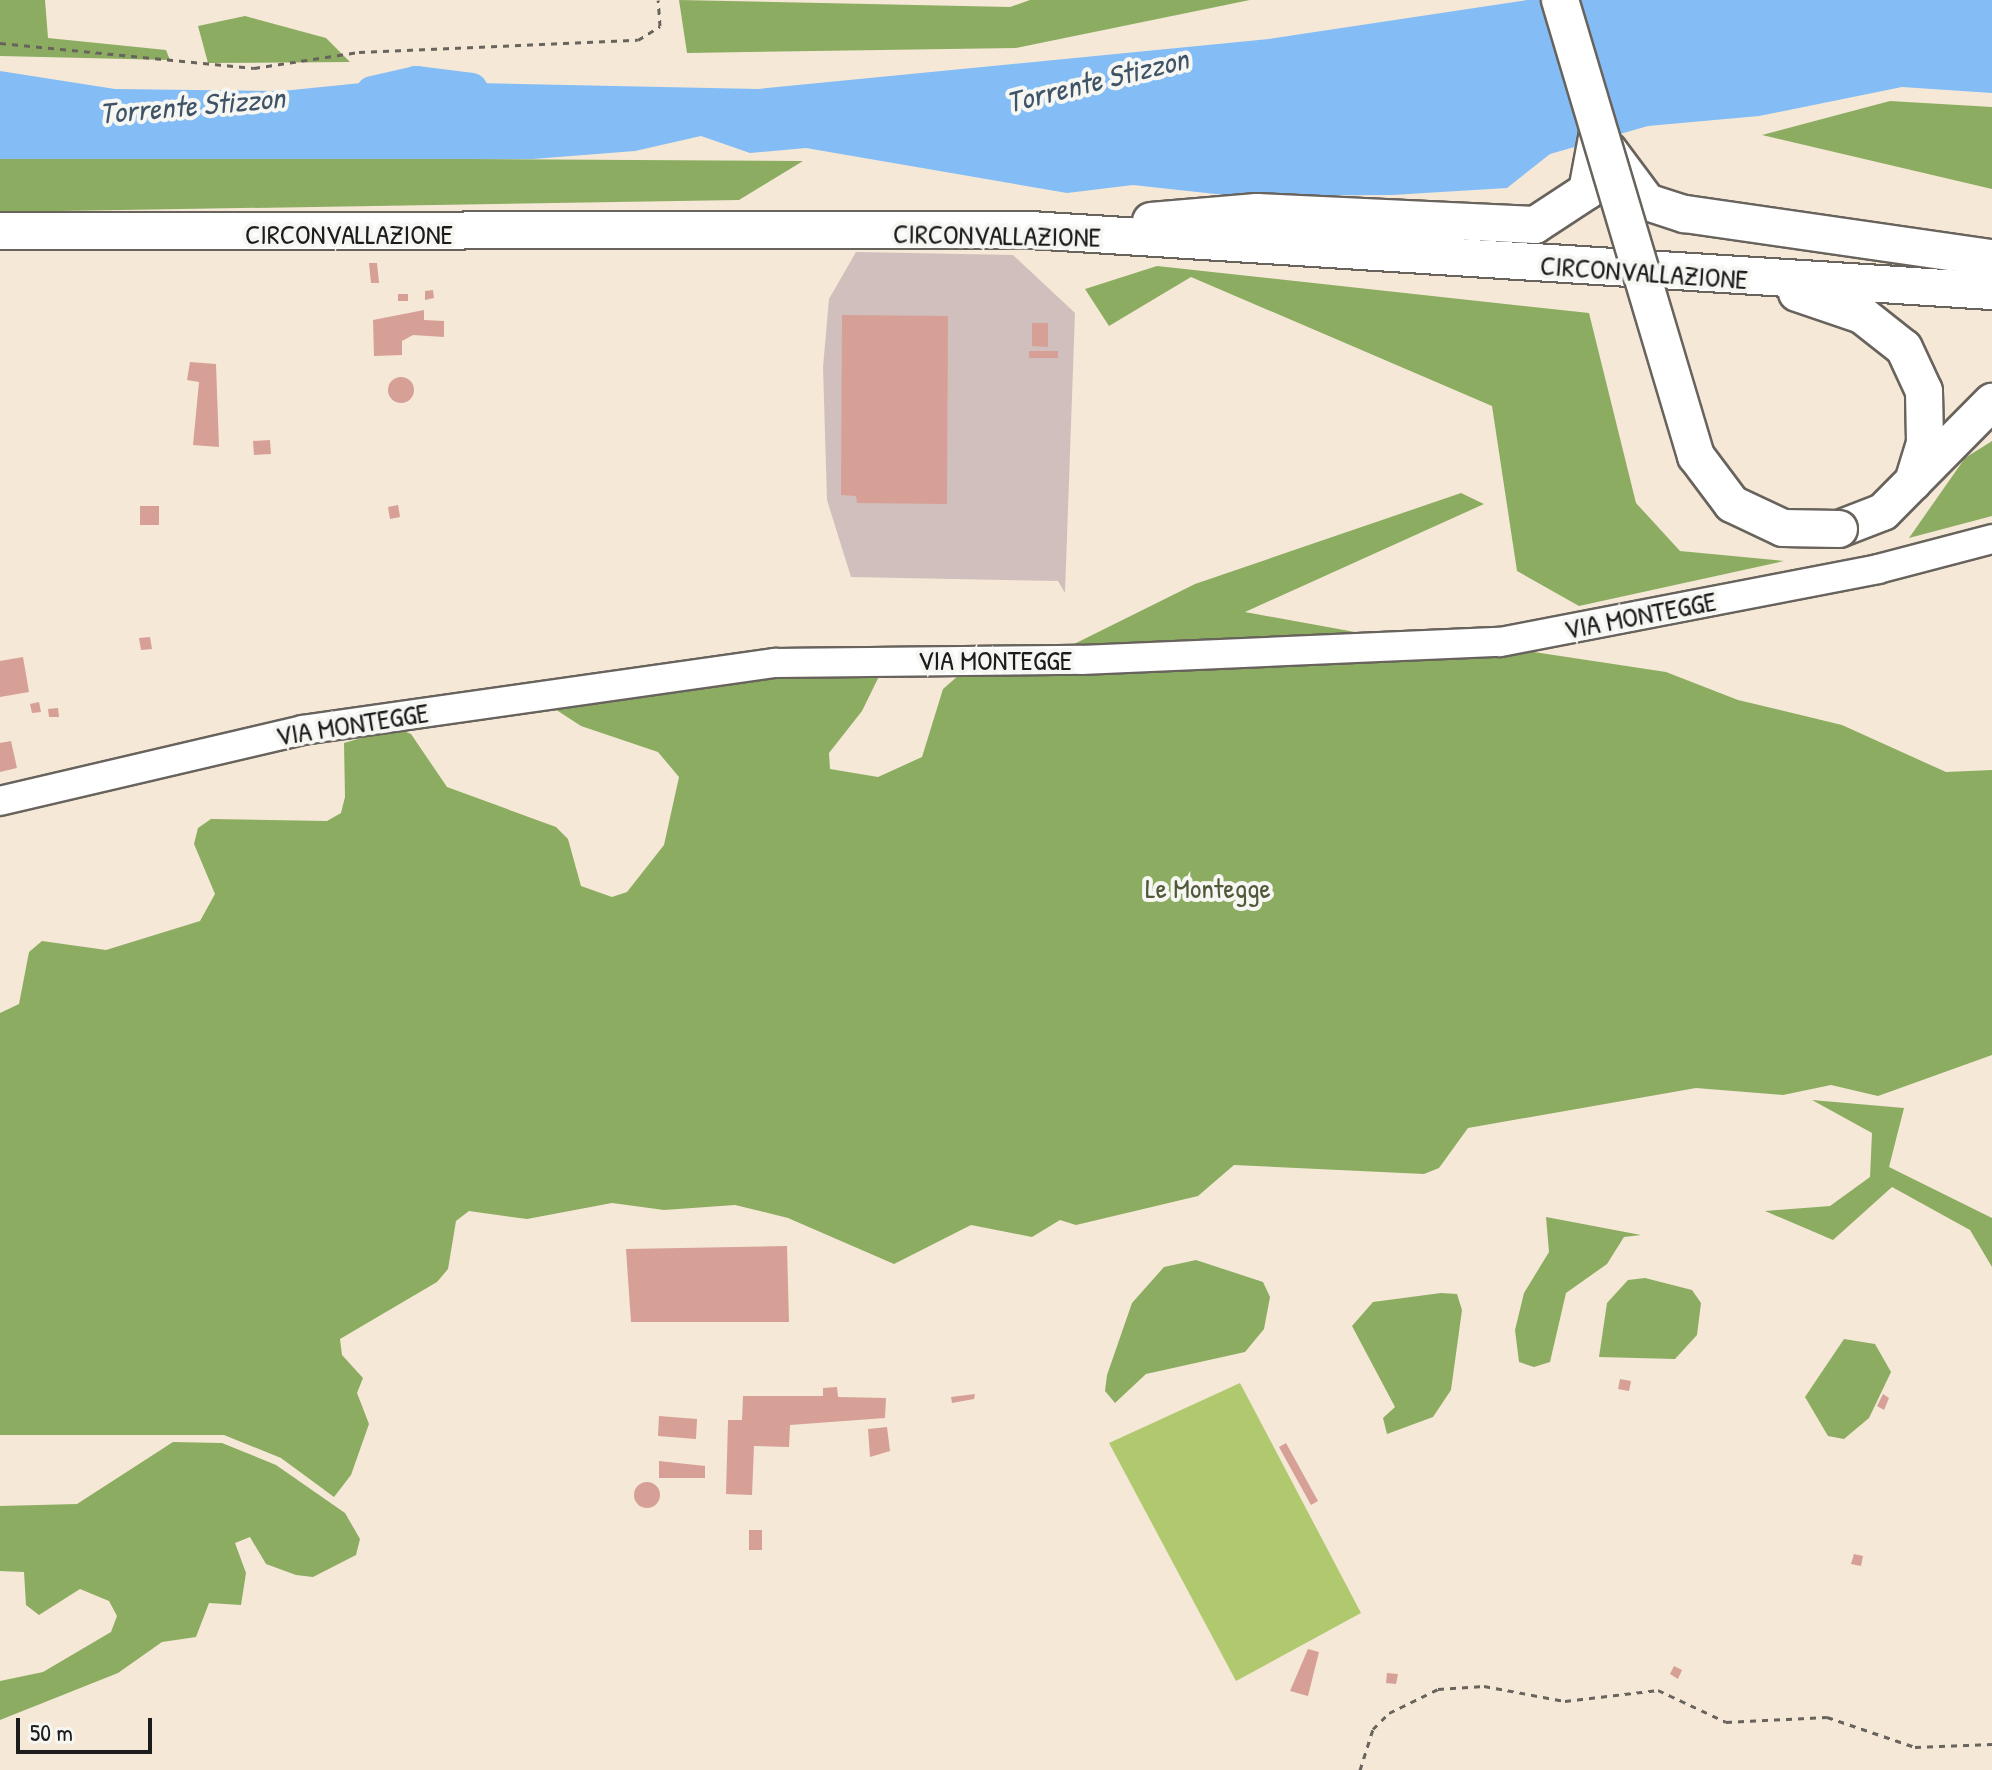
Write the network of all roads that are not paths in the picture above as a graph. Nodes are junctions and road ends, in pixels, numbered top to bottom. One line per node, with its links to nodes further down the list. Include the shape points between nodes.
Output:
1 (1560, 0): 2 (highway, bridge)
2 (1598, 132): 3 (highway, via 1594,178 1552,219 1516,228 1257,212); 5 (highway, bridge, via 1647,202); 9 (highway, bridge, via 1696,456 1732,504 1783,528 1839,529 1883,512)
3 (1030, 230): 4 (highway, CIRCONVALLAZIONE); 6 (highway, CIRCONVALLAZIONE)
4 (0, 231)
5 (1992, 258)
6 (1745, 279): 7 (highway, CIRCONVALLAZIONE); 9 (highway, via 1862,315 1904,348 1924,391 1925,443)
7 (1992, 291)
8 (1992, 402): 9 (highway)
9 (1913, 482)
10 (1992, 539): 11 (street, VIA MONTEGGE, via 1878,569 1500,642 1081,660 775,663 303,730)
11 (0, 801)

